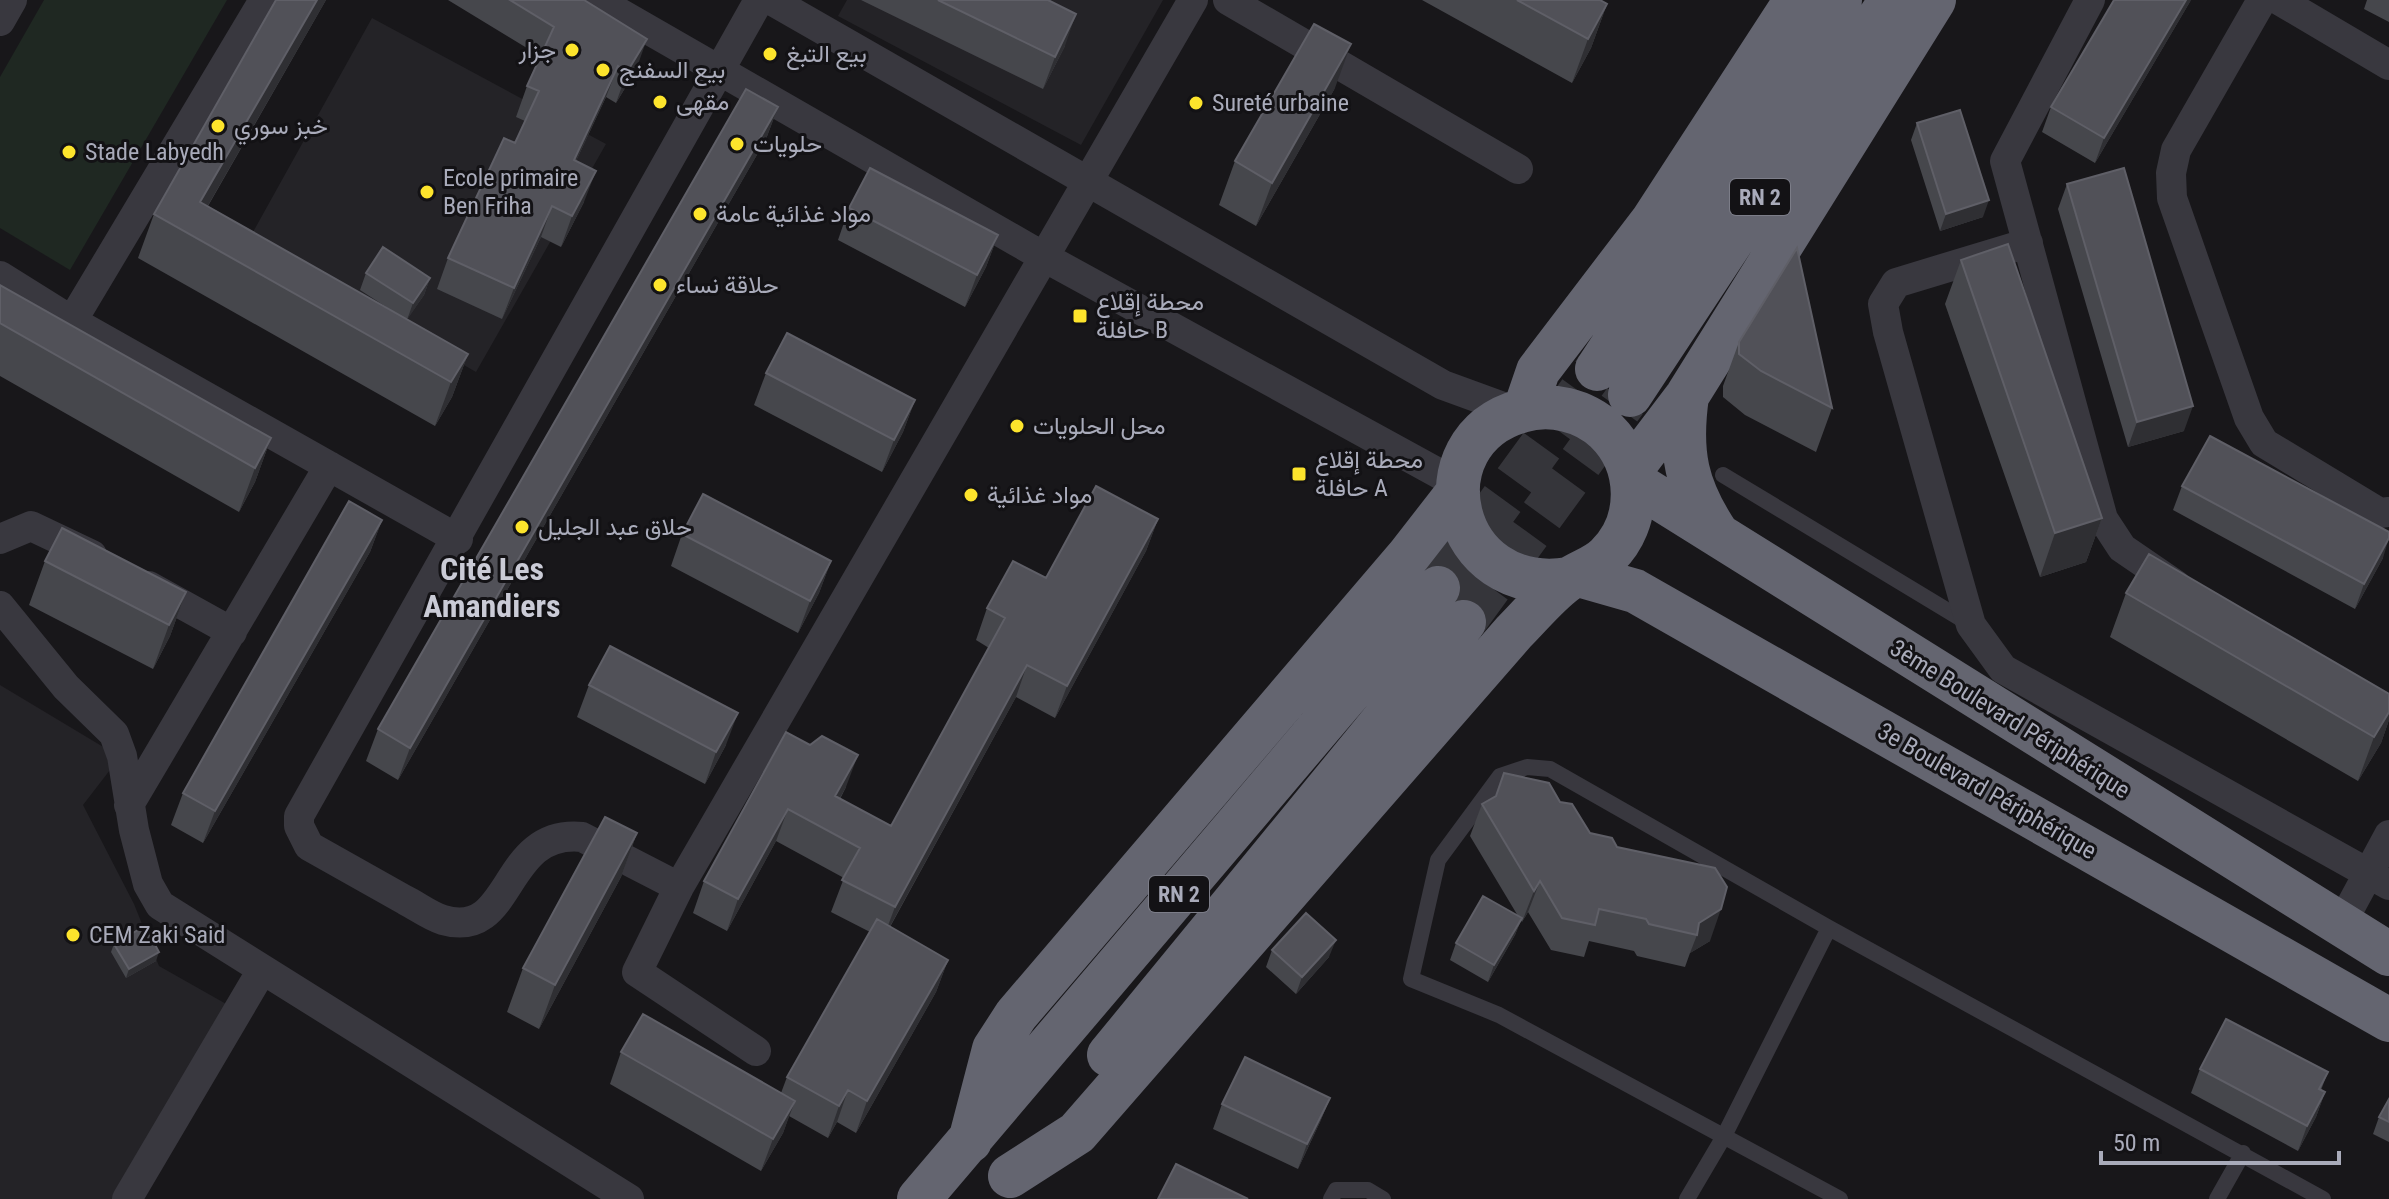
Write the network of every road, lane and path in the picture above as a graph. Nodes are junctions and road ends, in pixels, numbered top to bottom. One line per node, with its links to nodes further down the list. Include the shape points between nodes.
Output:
1 (12, 0): 16 (street)
2 (264, 0): 24 (street)
3 (597, 0): 18 (street)
4 (759, 0): 18 (street)
5 (771, 0): 15 (street)
6 (1193, 0): 20 (street)
7 (1228, 0): 19 (street)
8 (1796, 0): 26 (highway, via 1653,220 1538,371)
9 (1840, 0): 10 (highway, RN 2, via 1613,382)
10 (1891, 0)
11 (1934, 0): 25 (highway)
12 (2090, 0): 21 (street, via 2005,161)
13 (2262, 0): 31 (street, via 2176,150 2172,198 2249,418 2264,443 2380,513)
14 (2279, 0): 17 (street)
15 (819, 12): 20 (street)
16 (0, 21)
17 (2389, 65)
18 (721, 71): 22 (street); 34 (street)
19 (1518, 169)
20 (1088, 185): 22 (street); 26 (street, via 1443,385)
21 (2028, 243): 38 (street, via 2103,519 2122,548); 41 (street, via 1896,283 1883,304)
22 (1044, 257): 30 (street); 47 (street)
23 (0, 276): 24 (street)
24 (72, 321): 27 (street)
25 (1687, 396): 29 (highway); 32 (highway, via 1682,433 1686,471 1699,506)
26 (1521, 411): 29 (highway, via 1558,408 1590,419 1615,441); 30 (highway, via 1492,425 1473,445)
27 (329, 466): 34 (street); 42 (street)
28 (1723, 475): 41 (lane)
29 (1632, 476): 32 (highway, 3ème Boulevard Périphérique); 35 (highway, via 1631,514 1618,544)
30 (1458, 488): 35 (highway, via 1466,532 1491,563 1528,580); 55 (highway, via 1409,555 1016,1015 994,1049)
31 (2389, 512)
32 (1719, 537): 48 (highway, 3ème Boulevard Périphérique)
33 (0, 539): 42 (street, via 31,526)
34 (458, 539): 47 (street, via 303,806 303,837 309,846 441,920 456,922 470,921 496,906 526,855 567,836 582,837)
35 (1574, 577): 37 (highway, 3e Boulevard Périphérique); 43 (highway)
36 (1438, 588): 55 (highway, RN 2)
37 (1635, 591): 43 (highway, via 1583,596 1535,616); 52 (highway, 3e Boulevard Périphérique)
38 (2200, 598)
39 (0, 606): 44 (street, via 66,687 114,734)
40 (1464, 622): 57 (highway, RN 2)
41 (1971, 625): 46 (street, via 2003,669)
42 (232, 632): 44 (street)
43 (1514, 632): 57 (highway, via 1109,1099 1077,1133)
44 (129, 805): 51 (street, via 148,884 160,905)
45 (2389, 835): 46 (street)
46 (2379, 880): 48 (street)
47 (679, 887): 53 (street, via 637,972)
48 (2340, 926): 50 (highway, 3ème Boulevard Périphérique)
49 (1829, 928): 54 (lane); 54 (lane, via 1550,769 1527,767 1500,776 1438,860 1411,979 1499,1015); 56 (lane)
50 (2389, 954)
51 (262, 970): 58 (street); 59 (street)
52 (2389, 1020)
53 (756, 1051)
54 (1723, 1138): 63 (lane); 64 (lane)
55 (970, 1141): 60 (highway, RN 2)
56 (2243, 1153): 65 (lane); 66 (lane)
57 (1000, 1187)
58 (127, 1199)
59 (629, 1199)
60 (919, 1199)
61 (1331, 1199): 62 (lane, via 1336,1190 1368,1190)
62 (1383, 1199)
63 (1687, 1199)
64 (1840, 1199)
65 (2217, 1199)
66 (2323, 1199)

